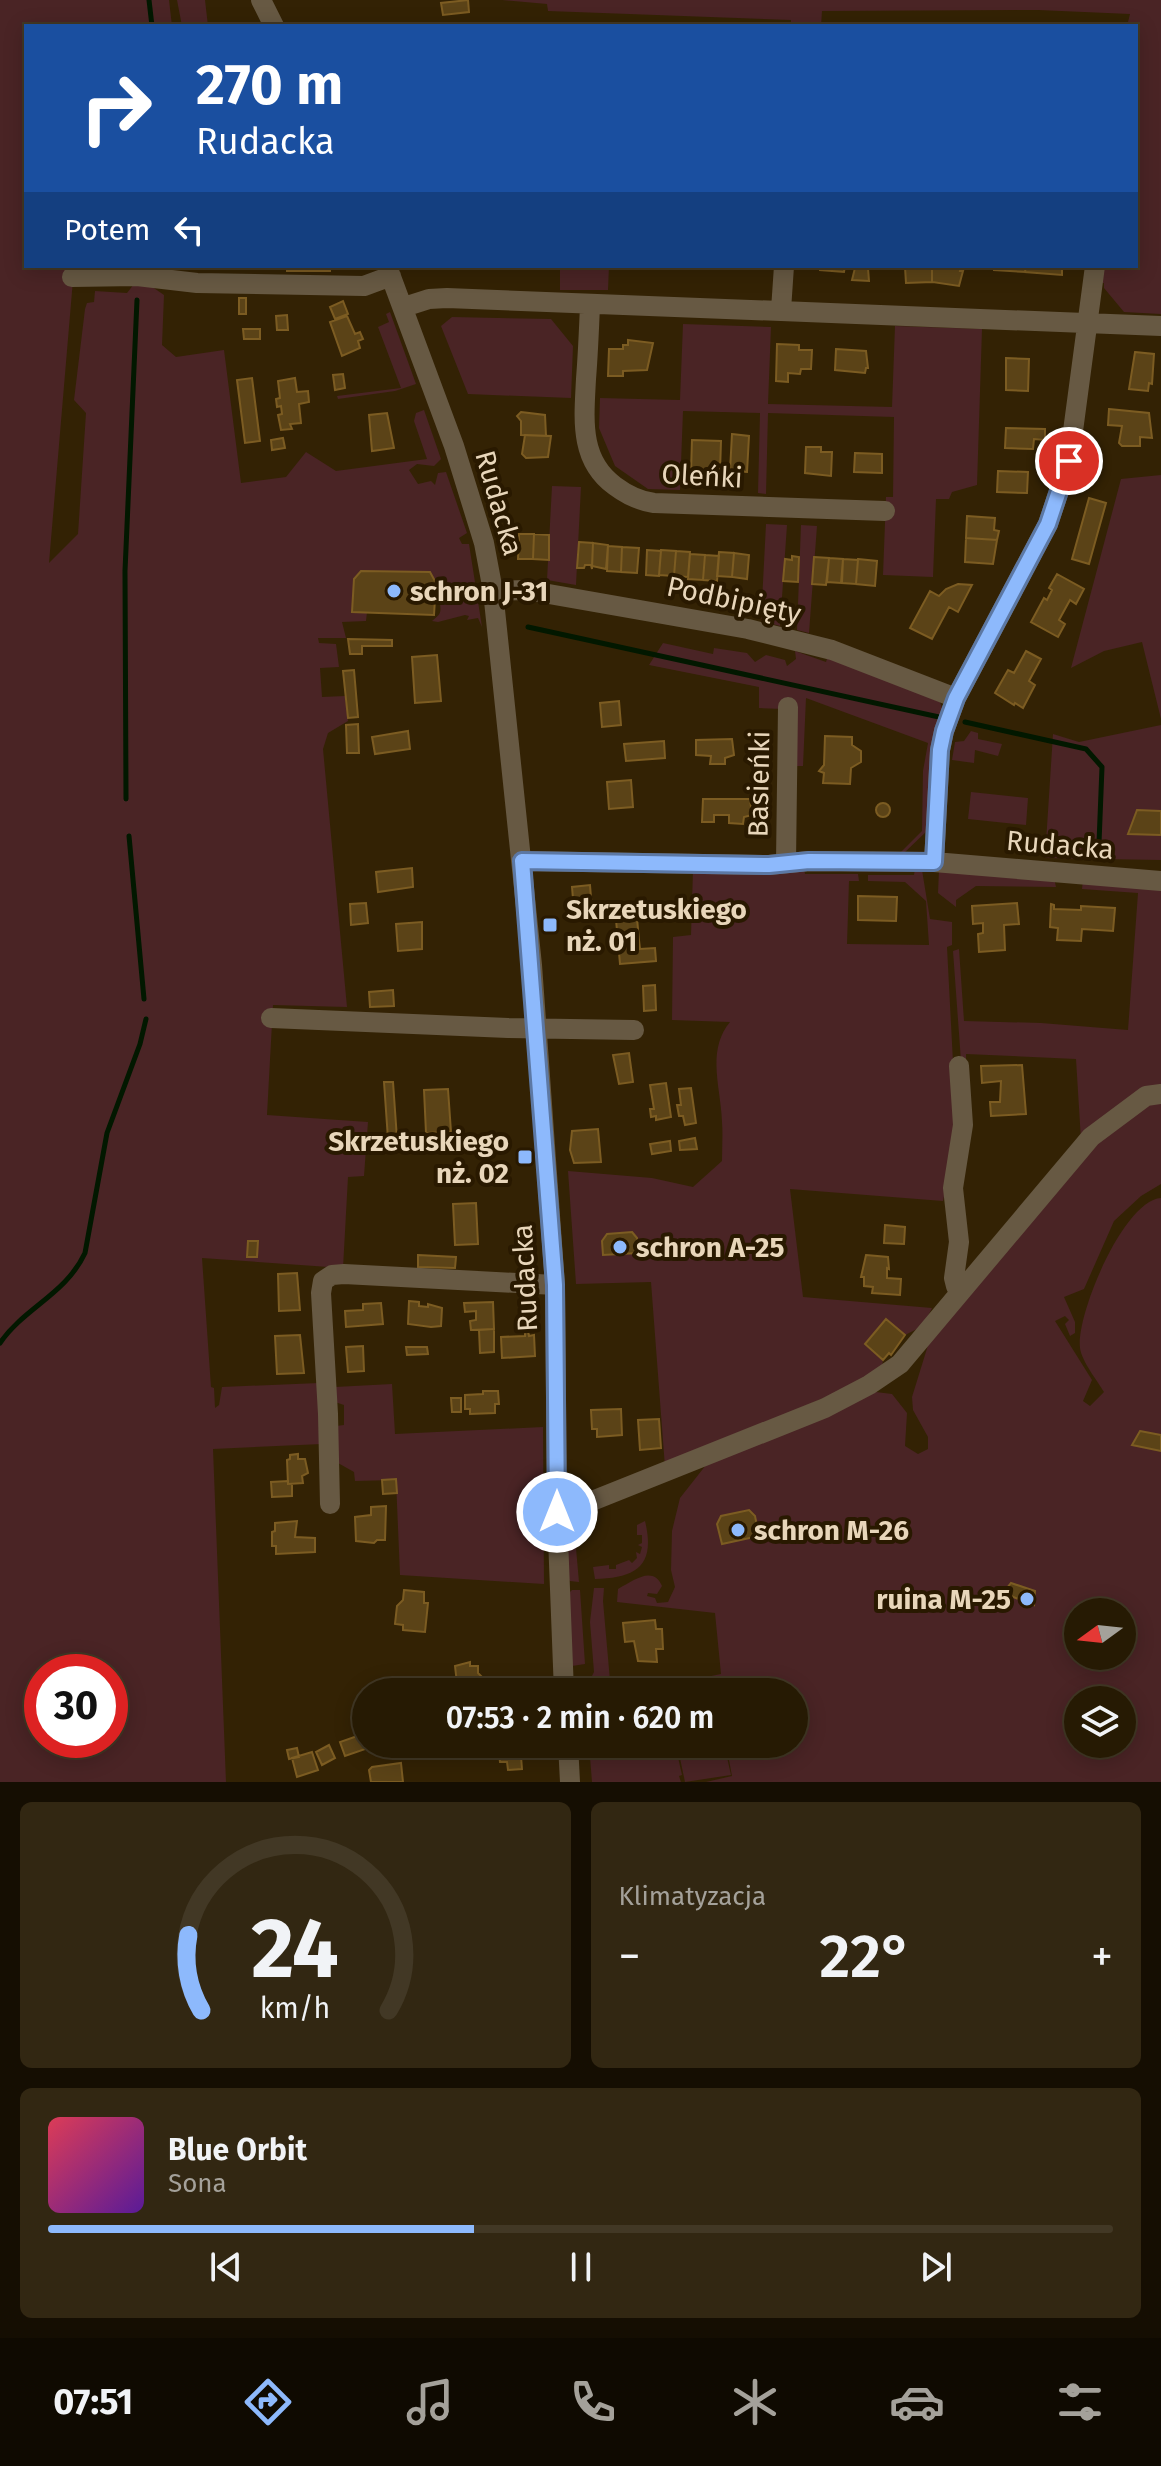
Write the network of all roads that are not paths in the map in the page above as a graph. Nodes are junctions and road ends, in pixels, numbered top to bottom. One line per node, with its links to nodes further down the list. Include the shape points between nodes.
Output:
1 (261, 0): 2 (street)
2 (273, 24)
3 (784, 268): 9 (street)
4 (1095, 268): 10 (street)
5 (389, 271): 6 (street, via 364,286); 8 (street, Rudacka)
6 (72, 277)
7 (590, 305): 8 (street, via 442,298); 9 (street); 12 (street, Oleńki, via 585,435 594,463 616,487 651,503)
8 (404, 307): 13 (street, Rudacka, via 454,446)
9 (781, 310): 10 (street)
10 (1088, 321): 11 (street); 14 (street, via 1074,438 1058,498)
11 (1161, 326)
12 (885, 511)
13 (493, 591): 14 (street, Podbipięty, via 526,590 748,629 832,650); 16 (street, Rudacka)
14 (956, 698): 18 (street, via 940,750)
15 (788, 707): 17 (street, Basieńki)
16 (522, 861): 17 (street, Rudacka); 21 (street, Rudacka)
17 (786, 862): 18 (street, Rudacka)
18 (934, 862): 19 (street, Rudacka)
19 (1161, 881)
20 (271, 1018): 21 (street)
21 (537, 1029): 22 (street); 25 (street, Rudacka)
22 (634, 1030)
23 (959, 1066): 26 (street, via 963,1125 953,1188 960,1250 954,1279)
24 (1161, 1094): 26 (street, via 1146,1096 1091,1137)
25 (555, 1285): 27 (street, via 344,1274 323,1281); 28 (street, Rudacka)
26 (963, 1289): 28 (street, via 900,1364 869,1385 825,1408)
27 (330, 1504)
28 (557, 1512): 29 (street, Rudacka)
29 (563, 1678)
30 (569, 1758): 31 (street)
31 (570, 1782)

